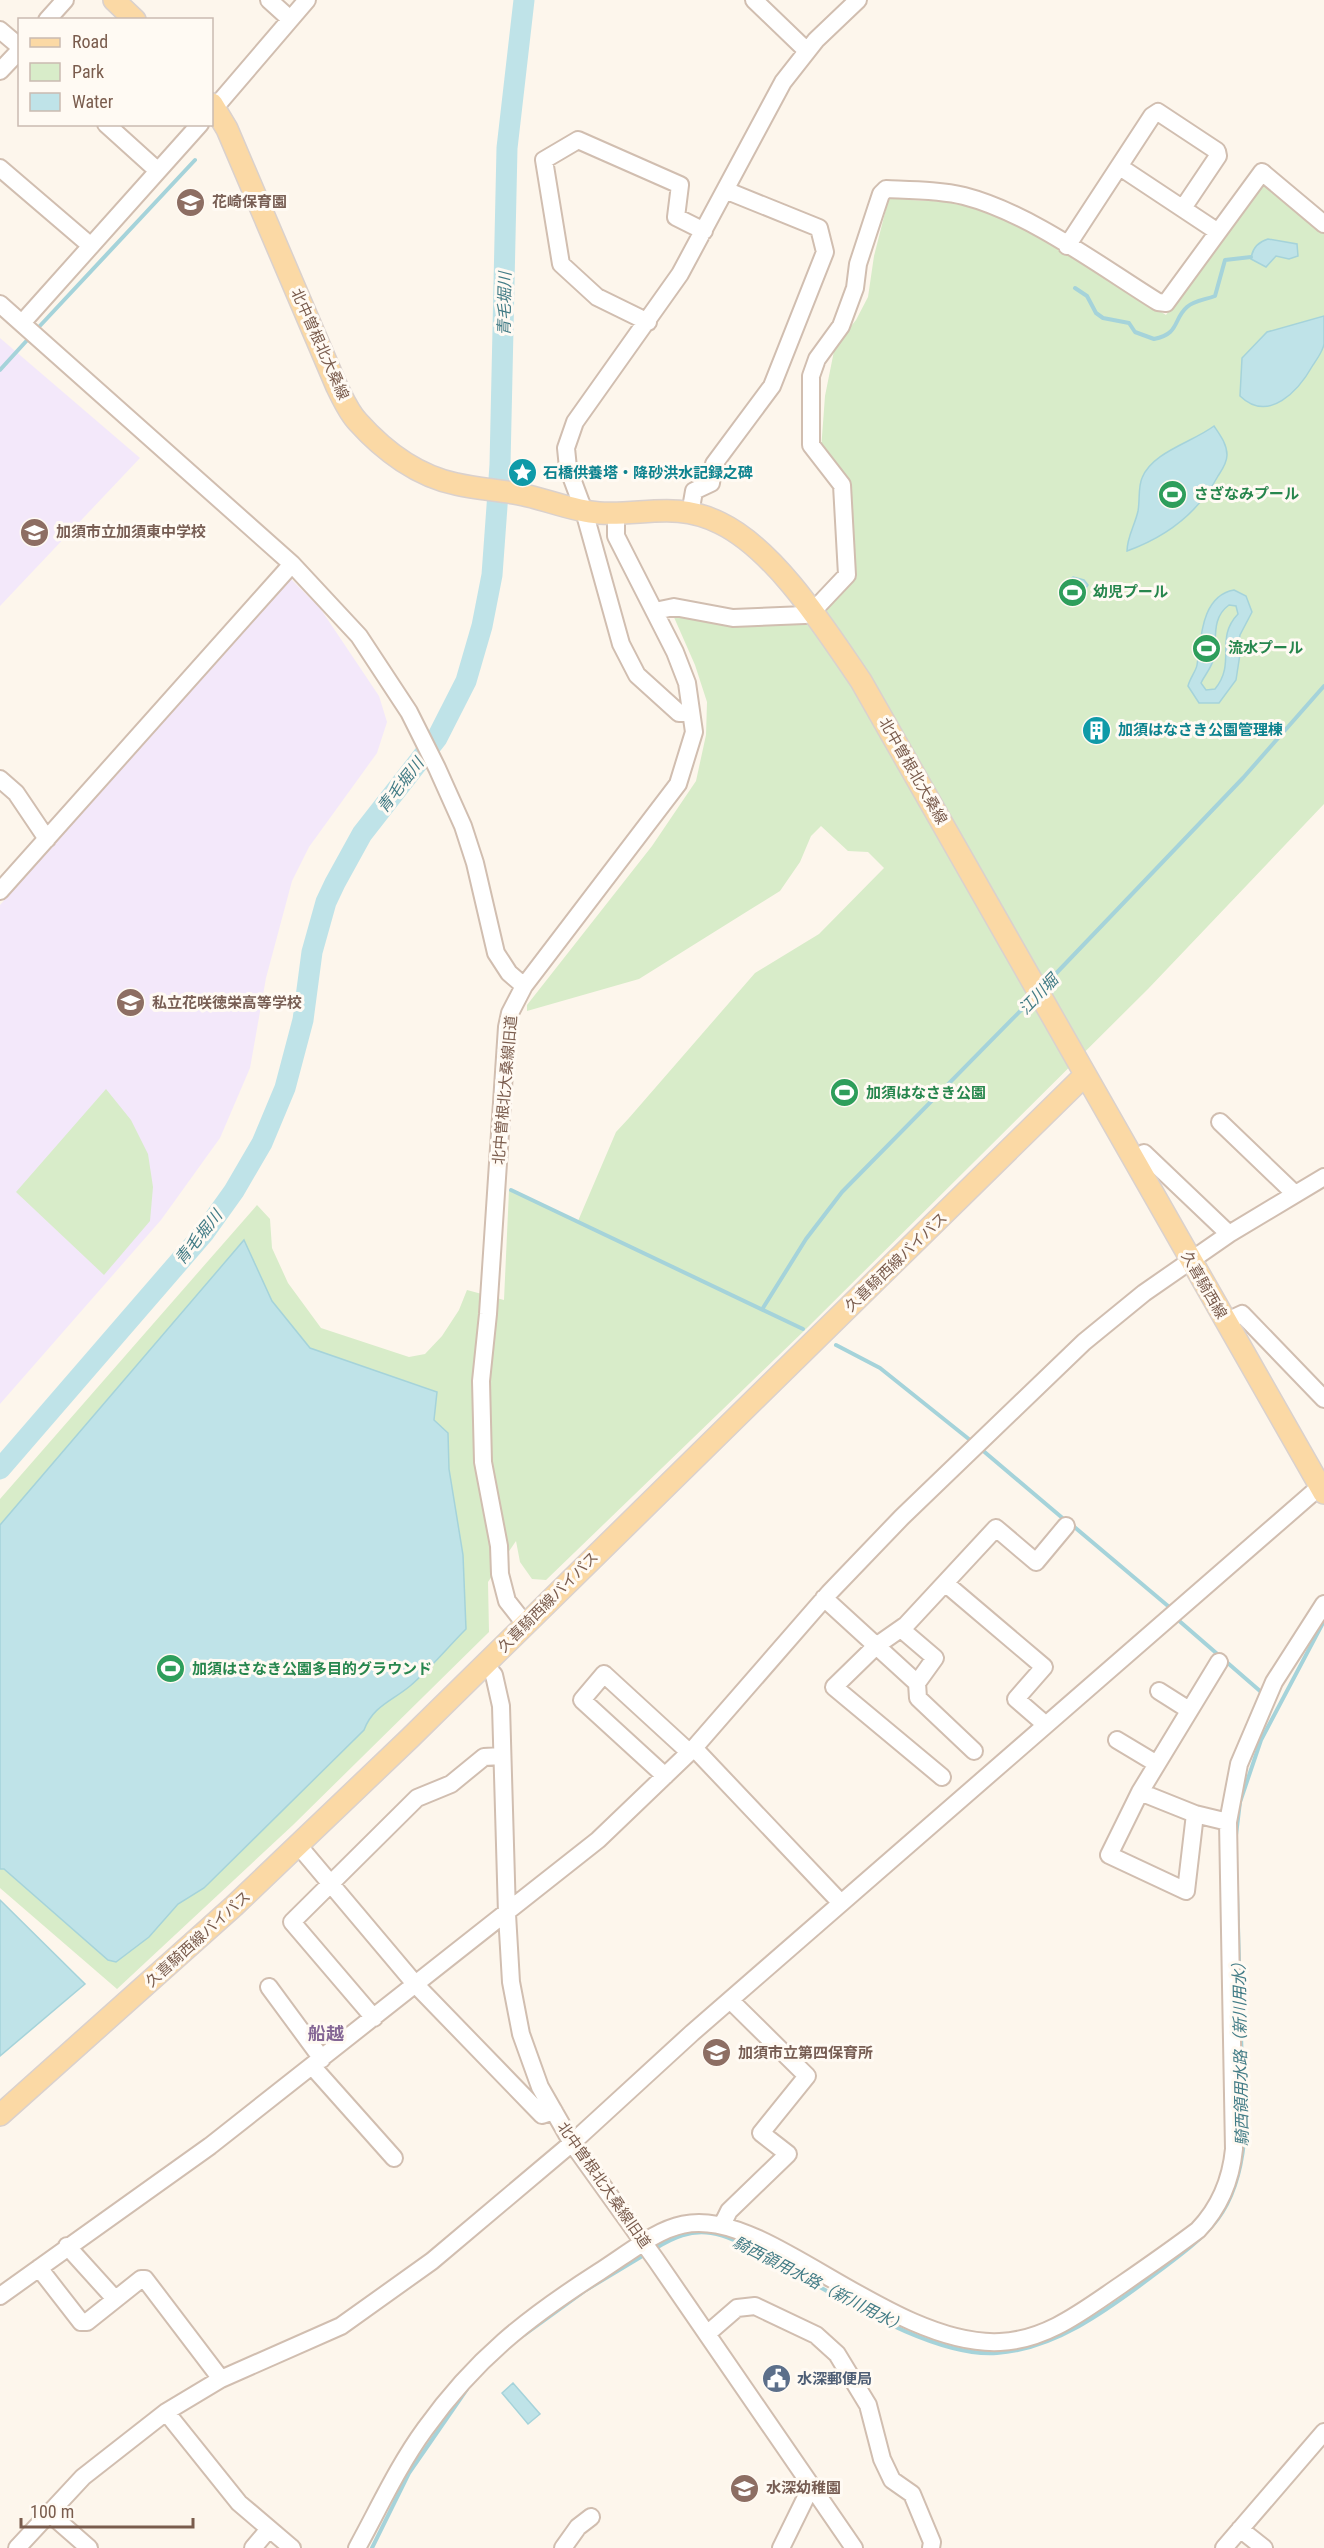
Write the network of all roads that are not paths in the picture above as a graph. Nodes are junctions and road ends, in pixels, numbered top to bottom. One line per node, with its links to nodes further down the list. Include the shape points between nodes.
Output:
1 (65, 0): 7 (street)
2 (114, 0): 8 (main road)
3 (269, 0): 9 (street)
4 (307, 0): 9 (street)
5 (754, 0): 13 (street)
6 (858, 0): 13 (street)
7 (49, 18)
8 (133, 18)
9 (290, 19): 15 (street)
10 (0, 30): 11 (street)
11 (18, 47)
12 (18, 51): 14 (street)
13 (807, 51): 22 (street, via 777,91)
14 (0, 71)
15 (213, 107)
16 (213, 109): 32 (main road, 北中曽根北大桑線, via 241,159 325,362 356,421 393,454 442,481 517,493)
17 (108, 126): 21 (street)
18 (198, 126): 21 (street)
19 (1120, 167): 23 (street); 23 (street, via 1158,112 1215,148 1218,156); 28 (street)
20 (0, 168): 27 (street)
21 (158, 171): 27 (street)
22 (725, 190): 25 (street); 34 (street, via 819,228 825,252 772,386 714,464 711,483 694,491)
23 (1183, 208): 26 (street)
24 (1324, 224): 26 (street, via 1262,172)
25 (704, 231): 30 (street); 30 (street, via 676,217 680,185 578,140 544,160 561,264 597,297)
26 (1218, 232): 28 (street, via 1166,303 1158,302)
27 (91, 246): 31 (street)
28 (1067, 246): 37 (street, via 1026,221 963,195 894,189 881,194 841,326 817,359 811,376 811,444 842,485 847,575)
29 (0, 304): 31 (street)
30 (648, 322): 32 (street, via 570,429 566,457)
31 (22, 323): 35 (street)
32 (584, 511): 33 (main road, 北中曽根北大桑線); 38 (street, via 627,660 656,694 679,712)
33 (616, 513): 34 (main road, 北中曽根北大桑線, via 656,509); 36 (street, 北中曽根北大桑線旧道, via 616,536)
34 (690, 514): 37 (main road, 北中曽根北大桑線, via 719,522 744,539 778,569)
35 (292, 564): 40 (street); 42 (street, via 359,636 409,712 463,826 496,953 509,973)
36 (655, 611): 37 (street, via 674,608 733,618 783,617); 38 (street, 北中曽根北大桑線旧道, via 687,683)
37 (813, 611): 43 (main road, 北中曽根北大桑線, via 861,681)
38 (691, 712): 42 (street, 北中曽根北大桑線旧道, via 694,732 678,784)
39 (0, 779): 40 (street, via 15,793)
40 (47, 839): 41 (street)
41 (0, 891)
42 (524, 986): 57 (street, 北中曽根北大桑線旧道, via 507,1027 481,1381 483,1462 499,1546 500,1574 507,1601)
43 (1084, 1076): 49 (main road, 久喜騎西線); 57 (main road, 久喜騎西線バイパス)
44 (1220, 1122): 47 (street)
45 (1144, 1153): 48 (street)
46 (1324, 1177): 47 (street)
47 (1295, 1194): 48 (street)
48 (1228, 1234): 49 (street)
49 (1190, 1261): 50 (main road, 久喜騎西線); 55 (street, via 1084,1342)
50 (1225, 1322): 51 (street, via 1242,1314); 52 (main road, 久喜騎西線)
51 (1324, 1399)
52 (1323, 1488): 65 (street)
53 (1066, 1526): 54 (street, via 1036,1562 996,1528)
54 (945, 1583): 58 (street); 65 (street, via 1044,1667 1016,1699)
55 (824, 1598): 59 (street); 67 (street)
56 (1324, 1604): 75 (street, via 1274,1682 1239,1764)
57 (525, 1624): 61 (main road, 久喜騎西線バイパス)
58 (901, 1629): 59 (street); 62 (street, via 935,1658)
59 (876, 1646): 62 (street); 72 (street, via 834,1686)
60 (1219, 1662): 64 (street)
61 (484, 1665): 69 (street, 北中曽根北大桑線旧道, via 499,1688); 76 (main road, 久喜騎西線バイパス)
62 (917, 1683): 68 (street, via 918,1698)
63 (1159, 1691): 64 (street)
64 (1189, 1710): 70 (street)
65 (1046, 1725): 78 (street)
66 (1117, 1740): 70 (street)
67 (692, 1750): 71 (street); 71 (street, via 604,1674 582,1700); 78 (street)
68 (974, 1751)
69 (502, 1756): 77 (street, via 484,1757 451,1784 417,1798); 79 (street, 北中曽根北大桑線旧道)
70 (1157, 1764): 73 (street)
71 (665, 1776): 79 (street, via 598,1840)
72 (942, 1777)
73 (1140, 1792): 74 (street); 74 (street, via 1109,1855 1186,1891)
74 (1195, 1814): 75 (street)
75 (1228, 1822): 89 (street, via 1234,2149 1225,2190 1198,2230 1049,2331 1000,2342 951,2337 901,2315 760,2239)
76 (298, 1845): 77 (street); 86 (main road, 久喜騎西線バイパス)
77 (329, 1882): 80 (street); 83 (street, via 292,1922)
78 (841, 1903): 82 (street)
79 (507, 1914): 80 (street); 85 (street, 北中曽根北大桑線旧道, via 511,1982 521,2034 540,2087)
80 (416, 1986): 83 (street); 85 (street, via 542,2115)
81 (269, 1987): 84 (street)
82 (730, 2000): 87 (street); 89 (street, via 807,2076 761,2133 788,2154 729,2211)
83 (374, 2018): 84 (street)
84 (317, 2062): 88 (street); 91 (street, via 210,2146)
85 (554, 2111): 87 (street, 北中曽根北大桑線旧道)
86 (0, 2115)
87 (572, 2143): 90 (street, 北中曽根北大桑線旧道); 96 (street, via 432,2260 341,2326)
88 (394, 2158)
89 (722, 2225): 90 (street, via 696,2221 681,2224)
90 (643, 2241): 95 (street, 北中曽根北大桑線旧道); 108 (street, via 536,2313 476,2366 423,2431)
91 (67, 2246): 92 (street); 94 (street)
92 (39, 2268): 93 (street); 94 (street, via 81,2322 87,2322)
93 (0, 2296)
94 (116, 2299): 96 (street, via 145,2279)
95 (707, 2334): 99 (street, 北中曽根北大桑線旧道); 112 (street, via 737,2308 755,2306 816,2335 837,2354 868,2405 882,2459 892,2480 913,2497)
96 (221, 2379): 97 (street)
97 (166, 2412): 100 (street, via 83,2477); 102 (street, via 224,2487)
98 (1324, 2432): 103 (street)
99 (813, 2488): 110 (street); 111 (street, 北中曽根北大桑線旧道)
100 (49, 2513): 104 (street); 105 (street)
101 (591, 2517): 109 (street)
102 (269, 2529): 106 (street); 107 (street)
103 (1240, 2529): 113 (street); 114 (street)
104 (17, 2548)
105 (89, 2548)
106 (253, 2548)
107 (292, 2548)
108 (357, 2548)
109 (563, 2548)
110 (781, 2548)
111 (854, 2548)
112 (931, 2548)
113 (1224, 2548)
114 (1264, 2548)

